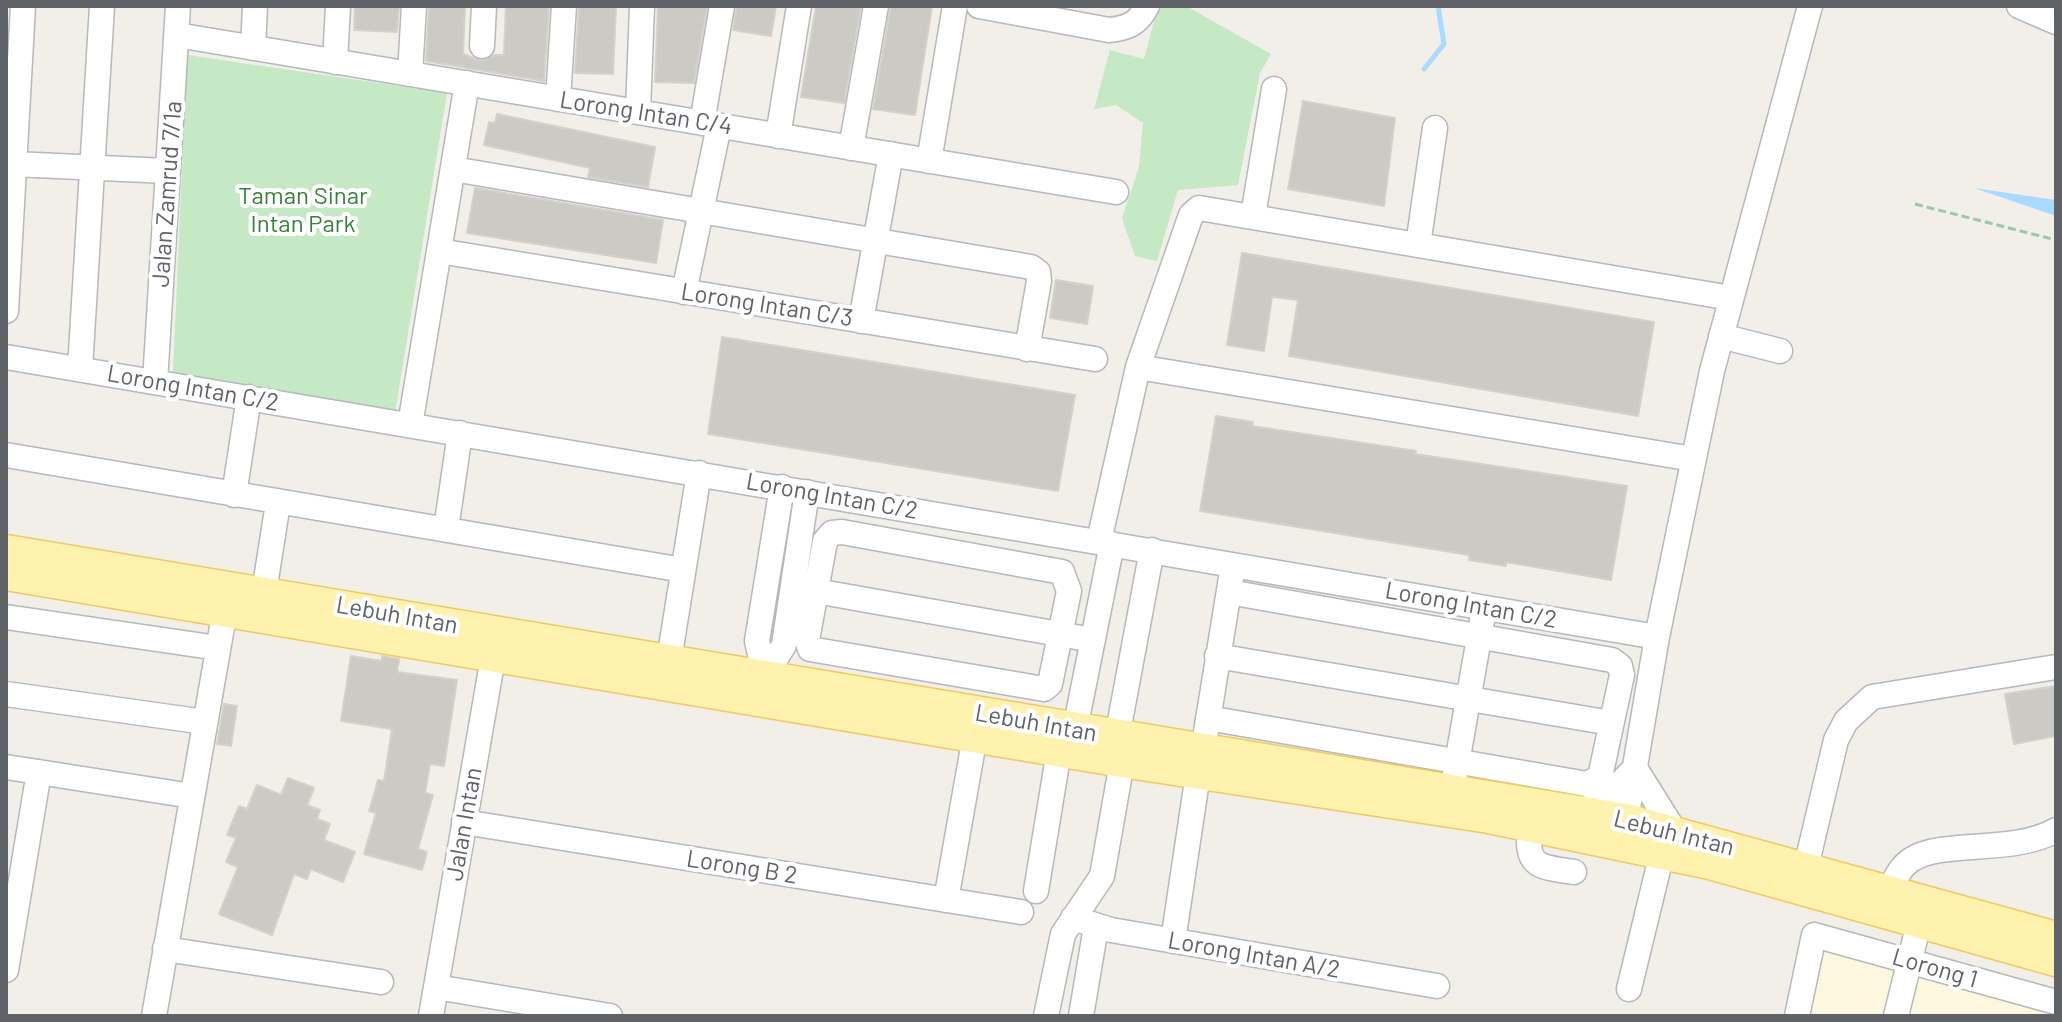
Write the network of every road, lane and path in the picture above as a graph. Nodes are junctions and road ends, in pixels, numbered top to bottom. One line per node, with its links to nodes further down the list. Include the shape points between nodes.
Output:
1 (23, 6): 34 (street)
2 (102, 6): 35 (street)
3 (178, 6): 19 (street, Jalan Zamrud 7/1a)
4 (255, 6): 21 (street)
5 (338, 6): 22 (street)
6 (414, 6): 23 (street)
7 (484, 6): 20 (street)
8 (564, 6): 26 (street)
9 (642, 6): 27 (street)
10 (722, 6): 28 (street)
11 (799, 6): 30 (street)
12 (876, 6): 31 (street)
13 (955, 6): 33 (street)
14 (979, 6): 15 (street, via 1109,30 1138,21)
15 (1147, 6)
16 (1810, 6): 47 (street)
17 (2019, 6): 18 (street)
18 (2056, 22)
19 (177, 35): 21 (street, Lorong Intan C/4); 37 (street, Jalan Zamrud 7/1a)
20 (482, 46)
21 (253, 48): 22 (street, Lorong Intan C/4)
22 (335, 62): 23 (street, Lorong Intan C/4)
23 (410, 74): 24 (street, Lorong Intan C/4)
24 (467, 83): 26 (street, Lorong Intan C/4); 36 (street)
25 (1274, 89): 41 (street)
26 (558, 99): 27 (street, Lorong Intan C/4)
27 (638, 112): 28 (street, Lorong Intan C/4)
28 (711, 124): 30 (street, Lorong Intan C/4); 40 (street)
29 (1435, 128): 44 (street)
30 (778, 136): 31 (street, Lorong Intan C/4)
31 (851, 148): 32 (street, Lorong Intan C/4)
32 (891, 154): 33 (street, Lorong Intan C/4); 42 (street)
33 (929, 161): 38 (street, Lorong Intan C/4)
34 (13, 164): 35 (street); 48 (street)
35 (94, 168): 37 (street); 56 (street)
36 (453, 169): 40 (street); 45 (street)
37 (168, 171): 57 (street, Jalan Zamrud 7/1a)
38 (1116, 192)
39 (1915, 204): 43 (path)
40 (700, 210): 42 (street); 46 (street)
41 (1253, 216): 44 (street); 55 (street, via 1199,208 1191,215)
42 (875, 240): 49 (street); 51 (street, via 1038,272)
43 (2056, 240)
44 (1418, 245): 47 (street)
45 (439, 251): 46 (street, Lorong Intan C/3); 59 (street)
46 (684, 292): 49 (street, Lorong Intan C/3)
47 (1731, 298): 50 (street)
48 (6, 311)
49 (861, 321): 51 (street, Lorong Intan C/3)
50 (1721, 336): 52 (street); 62 (street)
51 (1027, 349): 54 (street, Lorong Intan C/3)
52 (1780, 351)
53 (6, 357): 56 (street, Lorong Intan C/2)
54 (1095, 359)
55 (1138, 367): 62 (street); 69 (street)
56 (80, 369): 57 (street, Lorong Intan C/2)
57 (155, 382): 58 (street, Lorong Intan C/2)
58 (249, 397): 59 (street, Lorong Intan C/2); 66 (street)
59 (410, 425): 60 (street, Lorong Intan C/2)
60 (460, 433): 63 (street, Lorong Intan C/2); 68 (street)
61 (6, 455): 66 (street)
62 (1693, 459): 83 (street)
63 (699, 473): 64 (street, Lorong Intan C/2); 73 (street)
64 (782, 487): 65 (street, Lorong Intan C/2); 85 (street)
65 (807, 492): 69 (street, Lorong Intan C/2); 75 (street)
66 (234, 495): 67 (street)
67 (278, 503): 68 (street); 76 (street)
68 (446, 529): 73 (street)
69 (1106, 542): 71 (street, Lorong Intan C/2); 84 (street)
70 (6, 550): 76 (main road, Lebuh Intan)
71 (1152, 550): 72 (street, Lorong Intan C/2); 100 (street)
72 (1233, 564): 77 (street); 78 (street, Lorong Intan C/2)
73 (683, 570): 90 (street)
74 (6, 575): 79 (main road, Lebuh Intan)
75 (804, 589): 82 (street); 82 (street, via 807,640 816,652 1044,689 1055,674); 82 (street, via 832,533 889,540 1062,572 1069,591); 87 (street)
76 (264, 592): 86 (main road, Lebuh Intan)
77 (1229, 592): 81 (street); 89 (street)
78 (1484, 607): 81 (street); 83 (street, Lorong Intan C/2)
79 (225, 610): 86 (main road, Lebuh Intan); 88 (street)
80 (6, 617): 88 (street)
81 (1479, 635): 94 (street); 97 (street, via 1612,660 1622,675)
82 (1061, 636): 84 (street)
83 (1657, 637): 103 (street)
84 (1093, 640): 99 (street)
85 (757, 641): 87 (street); 92 (street)
86 (495, 645): 90 (main road, Lebuh Intan); 92 (main road, Lebuh Intan); 109 (street, Jalan Intan)
87 (784, 645): 92 (street)
88 (218, 648): 96 (street)
89 (1217, 656): 94 (street); 95 (street)
90 (669, 660): 92 (main road, Lebuh Intan)
91 (2056, 667): 114 (street, via 1872,697 1846,721 1836,740)
92 (763, 688): 98 (main road, Lebuh Intan); 99 (main road, Lebuh Intan)
93 (6, 694): 96 (street)
94 (1468, 698): 97 (street); 105 (street)
95 (1208, 718): 101 (street); 105 (street)
96 (205, 722): 106 (street)
97 (1611, 723): 105 (street, via 1595,782)
98 (975, 736): 99 (main road, Lebuh Intan); 118 (street)
99 (1067, 740): 100 (main road, Lebuh Intan); 117 (street)
100 (1119, 749): 101 (main road, Lebuh Intan); 120 (street, via 1102,876)
101 (1200, 763): 105 (main road, Lebuh Intan); 108 (main road, Lebuh Intan); 124 (street)
102 (6, 767): 104 (street)
103 (1635, 768): 107 (street, via 1607,797); 112 (street); 113 (street)
104 (39, 772): 106 (street); 128 (street)
105 (1455, 774): 107 (main road, Lebuh Intan); 108 (main road, via 1452,796 1459,805)
106 (192, 796): 125 (street)
107 (1582, 811): 112 (main road, Lebuh Intan)
108 (1489, 818): 110 (main road, Lebuh Intan)
109 (464, 822): 118 (street, Lorong B 2); 131 (street, Jalan Intan)
110 (1530, 826): 112 (main road, Lebuh Intan); 115 (street, via 1532,860 1542,868)
111 (2056, 830): 116 (street, via 2020,844 1912,859)
112 (1624, 831): 113 (main road, Lebuh Intan)
113 (1668, 842): 114 (main road, Lebuh Intan); 121 (main road, Lebuh Intan); 132 (street)
114 (1806, 867): 116 (main road, Lebuh Intan)
115 (1574, 872)
116 (1890, 890): 123 (main road, Lebuh Intan)
117 (1036, 891)
118 (946, 900): 119 (street, Lorong B 2)
119 (1021, 912)
120 (1073, 918): 122 (street, Lorong Intan A/2); 137 (street, via 1058,948)
121 (1919, 923): 126 (street); 127 (main road, Lebuh Intan)
122 (1096, 927): 124 (street, Lorong Intan A/2); 138 (street)
123 (2056, 937)
124 (1173, 941): 130 (street, Lorong Intan A/2)
125 (165, 949): 129 (street); 134 (street)
126 (1908, 960): 133 (street, Lorong 1); 139 (street, Lorong 1, via 1814,935); 140 (street)
127 (2056, 961)
128 (6, 970)
129 (381, 982)
130 (1437, 986)
131 (436, 987): 135 (street, Jalan Intan); 136 (street)
132 (1629, 989)
133 (2056, 1002)
134 (154, 1016)
135 (431, 1016)
136 (610, 1016)
137 (1046, 1016)
138 (1081, 1016)
139 (1797, 1016)
140 (1896, 1016)

